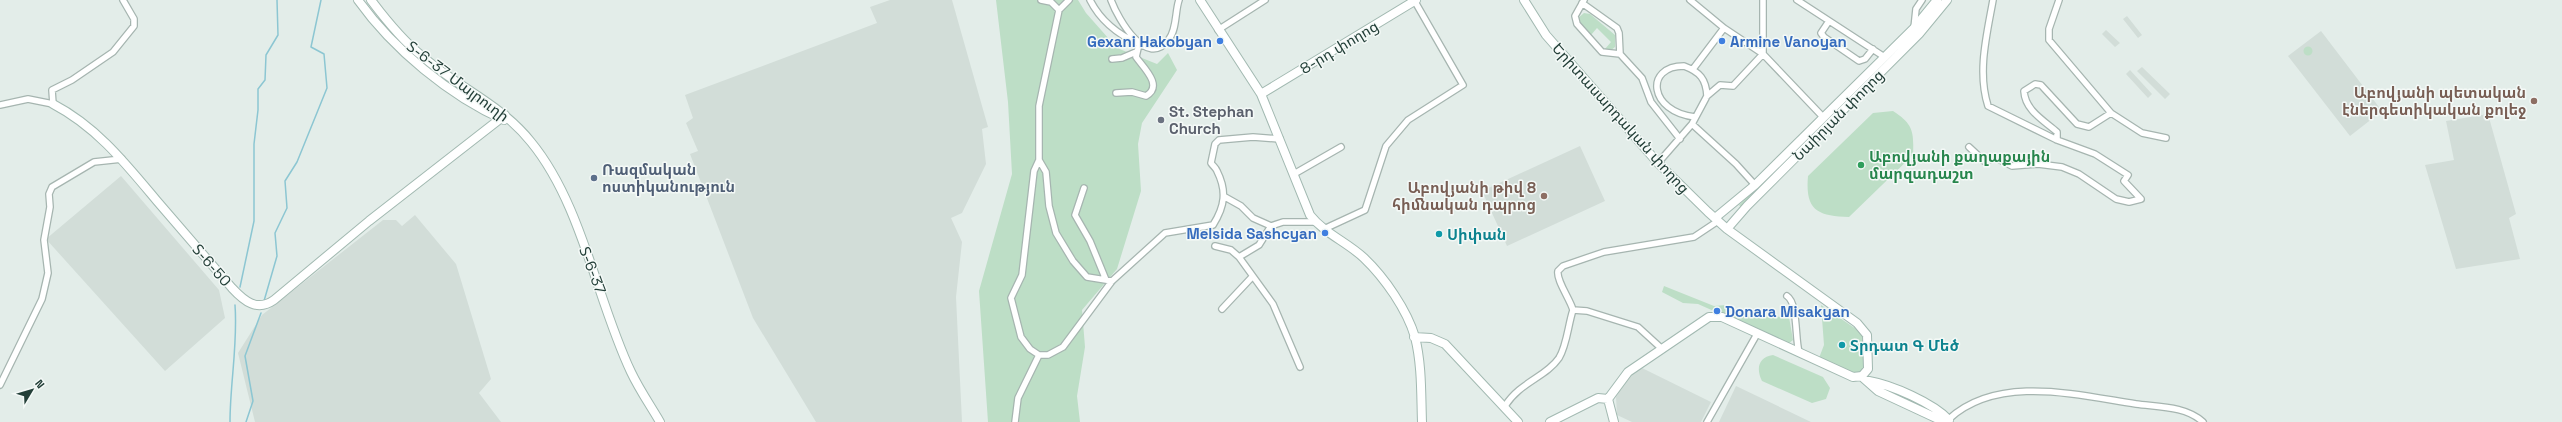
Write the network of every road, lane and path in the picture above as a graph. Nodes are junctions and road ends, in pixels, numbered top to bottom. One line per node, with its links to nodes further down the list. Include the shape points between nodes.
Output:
1 (122, 0): 40 (street, via 134,19 134,26 113,52 72,80 52,90)
2 (358, 0): 35 (street, Տ-6-37 Մայրուղի / Տ-6-37, via 380,28)
3 (371, 0): 33 (street, Տ-6-37 Մայրուղի / Տ-6-37, via 388,23)
4 (1041, 0): 22 (street, via 1051,2)
5 (1069, 0): 22 (street)
6 (1090, 0): 27 (street, via 1095,10 1123,37)
7 (1111, 0): 27 (street, via 1126,28)
8 (1179, 0): 27 (street, via 1171,37 1164,45 1156,48)
9 (1200, 0): 26 (street)
10 (1265, 0): 26 (street)
11 (1415, 0): 38 (street, 8-րդ փողոց); 64 (street, via 1463,86 1408,120 1386,146 1365,210)
12 (1524, 0): 56 (street, Երիտասարդական փողոց, via 1546,35)
13 (1690, 0): 24 (street)
14 (1763, 0): 31 (street)
15 (1797, 0): 23 (street)
16 (1922, 0): 25 (street, via 1916,9)
17 (1937, 0): 25 (street, Նաիրյան փողոց)
18 (1947, 0): 65 (street, Նաիրյան փողոց, via 1919,34 1752,200)
19 (1994, 0): 51 (street, via 1985,42 1983,90 1988,106)
20 (2059, 0): 42 (street, via 2049,29 2049,40)
21 (1583, 1): 30 (street, via 1620,33); 30 (street, via 1575,16 1577,24 1602,52)
22 (1059, 10): 55 (street, via 1039,106)
23 (1829, 21): 28 (street); 28 (street, via 1821,33 1859,61 1865,59)
24 (1724, 28): 31 (street); 36 (street)
25 (1914, 28): 32 (street, Նաիրյան փողոց)
26 (1218, 30): 38 (street)
27 (1139, 44): 29 (street)
28 (1873, 49): 32 (street)
29 (1136, 52): 34 (street); 37 (street, via 1136,57 1150,75 1152,90 1146,96 1132,92)
30 (1620, 54): 50 (street, via 1642,78 1651,102)
31 (1763, 54): 39 (street, via 1733,86 1720,85); 45 (street)
32 (1883, 56): 45 (street, Նաիրյան փողոց)
33 (422, 57): 35 (street); 43 (street, Տ-6-37 Մայրուղի / Տ-6-37)
34 (1112, 59)
35 (417, 64): 43 (street, Տ-6-37 Մայրուղի / Տ-6-37, via 451,88)
36 (1693, 69): 39 (street, via 1704,79); 44 (street, via 1678,66 1667,70 1659,80 1657,93 1672,111 1681,116)
37 (1116, 93)
38 (1261, 94): 49 (street)
39 (1707, 96): 44 (street)
40 (53, 104): 41 (street, via 28,99); 54 (street, Տ-6-50 / Տ-6-50, via 90,128)
41 (0, 105)
42 (2111, 113): 48 (street, via 2142,133); 51 (street, via 2089,127 2078,124 2041,85 2035,84 2024,91 2025,101 2057,132)
43 (503, 117): 47 (street, Տ-6-37 Մայրուղի / Տ-6-37); 54 (street, Տ-6-50 / Տ-6-50, via 369,221 266,306 251,304 242,298)
44 (1695, 117): 46 (street)
45 (1823, 117): 58 (street, Նաիրյան փողոց)
46 (1692, 124): 50 (street); 58 (street)
47 (515, 125): 84 (street, Տ-6-37 / Տ-6-37, via 545,161 560,189 583,242 631,372)
48 (2166, 138)
49 (1280, 139): 57 (street); 60 (street, via 1224,139 1215,144 1212,163 1217,170)
50 (1680, 139): 56 (street)
51 (2057, 140): 53 (street, via 2095,154 2128,175 2124,181 2141,198 2130,202 2116,199 2079,174 2062,167 2038,164 2012,166 1996,158 1984,161)
52 (1342, 147): 57 (street)
53 (1968, 147)
54 (122, 159): 80 (street, via 94,162 52,187 44,240 48,273 42,299)
55 (1039, 160): 69 (street, via 1046,172 1049,206 1056,233 1073,261 1087,277); 77 (street, via 1034,171 1022,275 1011,298 1021,337 1030,349)
56 (1658, 163): 61 (street, Երիտասարդական փողոց)
57 (1294, 174): 62 (street, via 1310,215)
58 (1755, 185): 61 (street, Նաիրյան փողոց)
59 (1084, 188): 69 (street, via 1075,215)
60 (1225, 197): 63 (street, via 1241,206 1253,218); 69 (street, via 1213,224 1165,233)
61 (1717, 220): 65 (street, Երիտասարդական փողոց); 72 (street, via 1694,237 1604,252 1564,266 1557,275)
62 (1316, 222): 63 (street, via 1283,222); 64 (street)
63 (1271, 226): 67 (street, via 1259,246)
64 (1324, 229): 74 (street, via 1353,248 1382,278 1397,301)
65 (1727, 229): 79 (street, Երիտասարդական փողոց, via 1861,327 1867,335 1868,346)
66 (1215, 246): 67 (street, via 1231,250)
67 (1239, 257): 68 (street)
68 (1252, 277): 71 (street); 78 (street, via 1273,304)
69 (1109, 281): 77 (street, via 1063,348)
70 (1787, 296): 76 (street, via 1794,307 1796,344)
71 (1222, 309)
72 (1573, 310): 75 (street, via 1587,310 1638,326); 82 (street, via 1564,347 1558,359 1519,388)
73 (1757, 334): 75 (street, via 1722,317 1711,316); 76 (street); 90 (street)
74 (1414, 336): 82 (street, via 1431,338 1445,344); 86 (street, via 1419,358)
75 (1661, 348): 81 (street, via 1628,372)
76 (1799, 352): 79 (street, via 1849,376)
77 (1039, 355): 85 (street, via 1018,398)
78 (1300, 367)
79 (1865, 377): 83 (street, via 1938,410)
80 (0, 385)
81 (1608, 398): 88 (street, via 1598,398); 89 (street)
82 (1505, 406): 87 (street)
83 (1949, 421): 91 (street, via 1959,410 1974,402 2032,391 2076,394 2178,410)
84 (660, 422)
85 (1015, 422)
86 (1422, 422)
87 (1518, 422)
88 (1550, 422)
89 (1614, 422)
90 (1707, 422)
91 (2203, 422)

